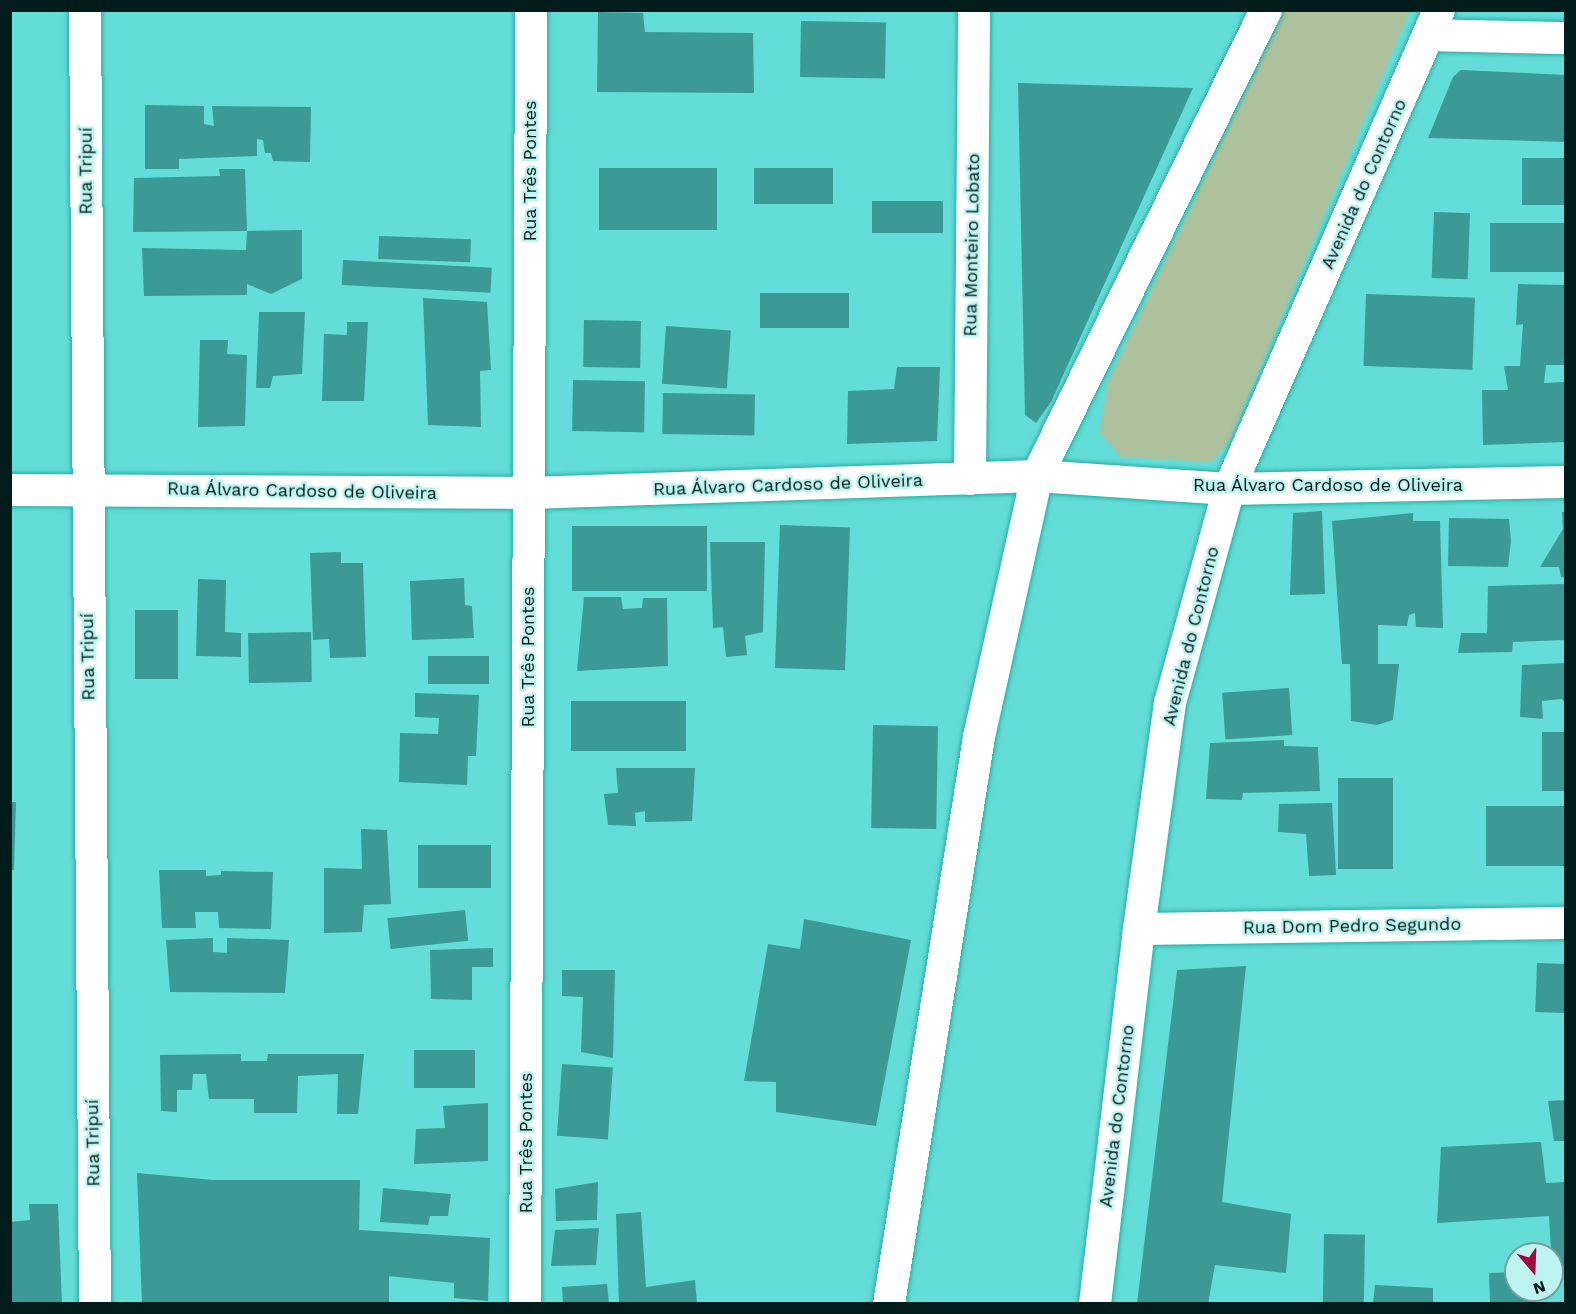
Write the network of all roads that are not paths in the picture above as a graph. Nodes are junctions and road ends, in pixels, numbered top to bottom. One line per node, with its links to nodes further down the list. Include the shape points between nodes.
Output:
1 (85, 10): 10 (street, Rua Tripuí)
2 (531, 10): 13 (street, Rua Três Pontes)
3 (974, 10): 8 (street, Rua Monteiro Lobato)
4 (1266, 10): 7 (street)
5 (1434, 23): 6 (street); 11 (street, Avenida do Contorno)
6 (1566, 38)
7 (1036, 476): 8 (street, Rua Álvaro Cardoso de Oliveira); 11 (street, Rua Álvaro Cardoso de Oliveira); 18 (street, via 979,737)
8 (970, 479): 13 (street, Rua Álvaro Cardoso de Oliveira)
9 (1566, 482): 11 (street, Rua Álvaro Cardoso de Oliveira)
10 (87, 489): 12 (street, Rua Álvaro Cardoso de Oliveira); 13 (street, Rua Álvaro Cardoso de Oliveira); 16 (street, Rua Tripuí)
11 (1229, 489): 15 (street, Avenida do Contorno, via 1170,703)
12 (10, 490)
13 (529, 493): 17 (street, Rua Três Pontes)
14 (1566, 923): 15 (street, Rua Dom Pedro Segundo)
15 (1139, 929): 19 (street, Avenida do Contorno)
16 (95, 1304)
17 (525, 1304)
18 (889, 1304)
19 (1095, 1304)

